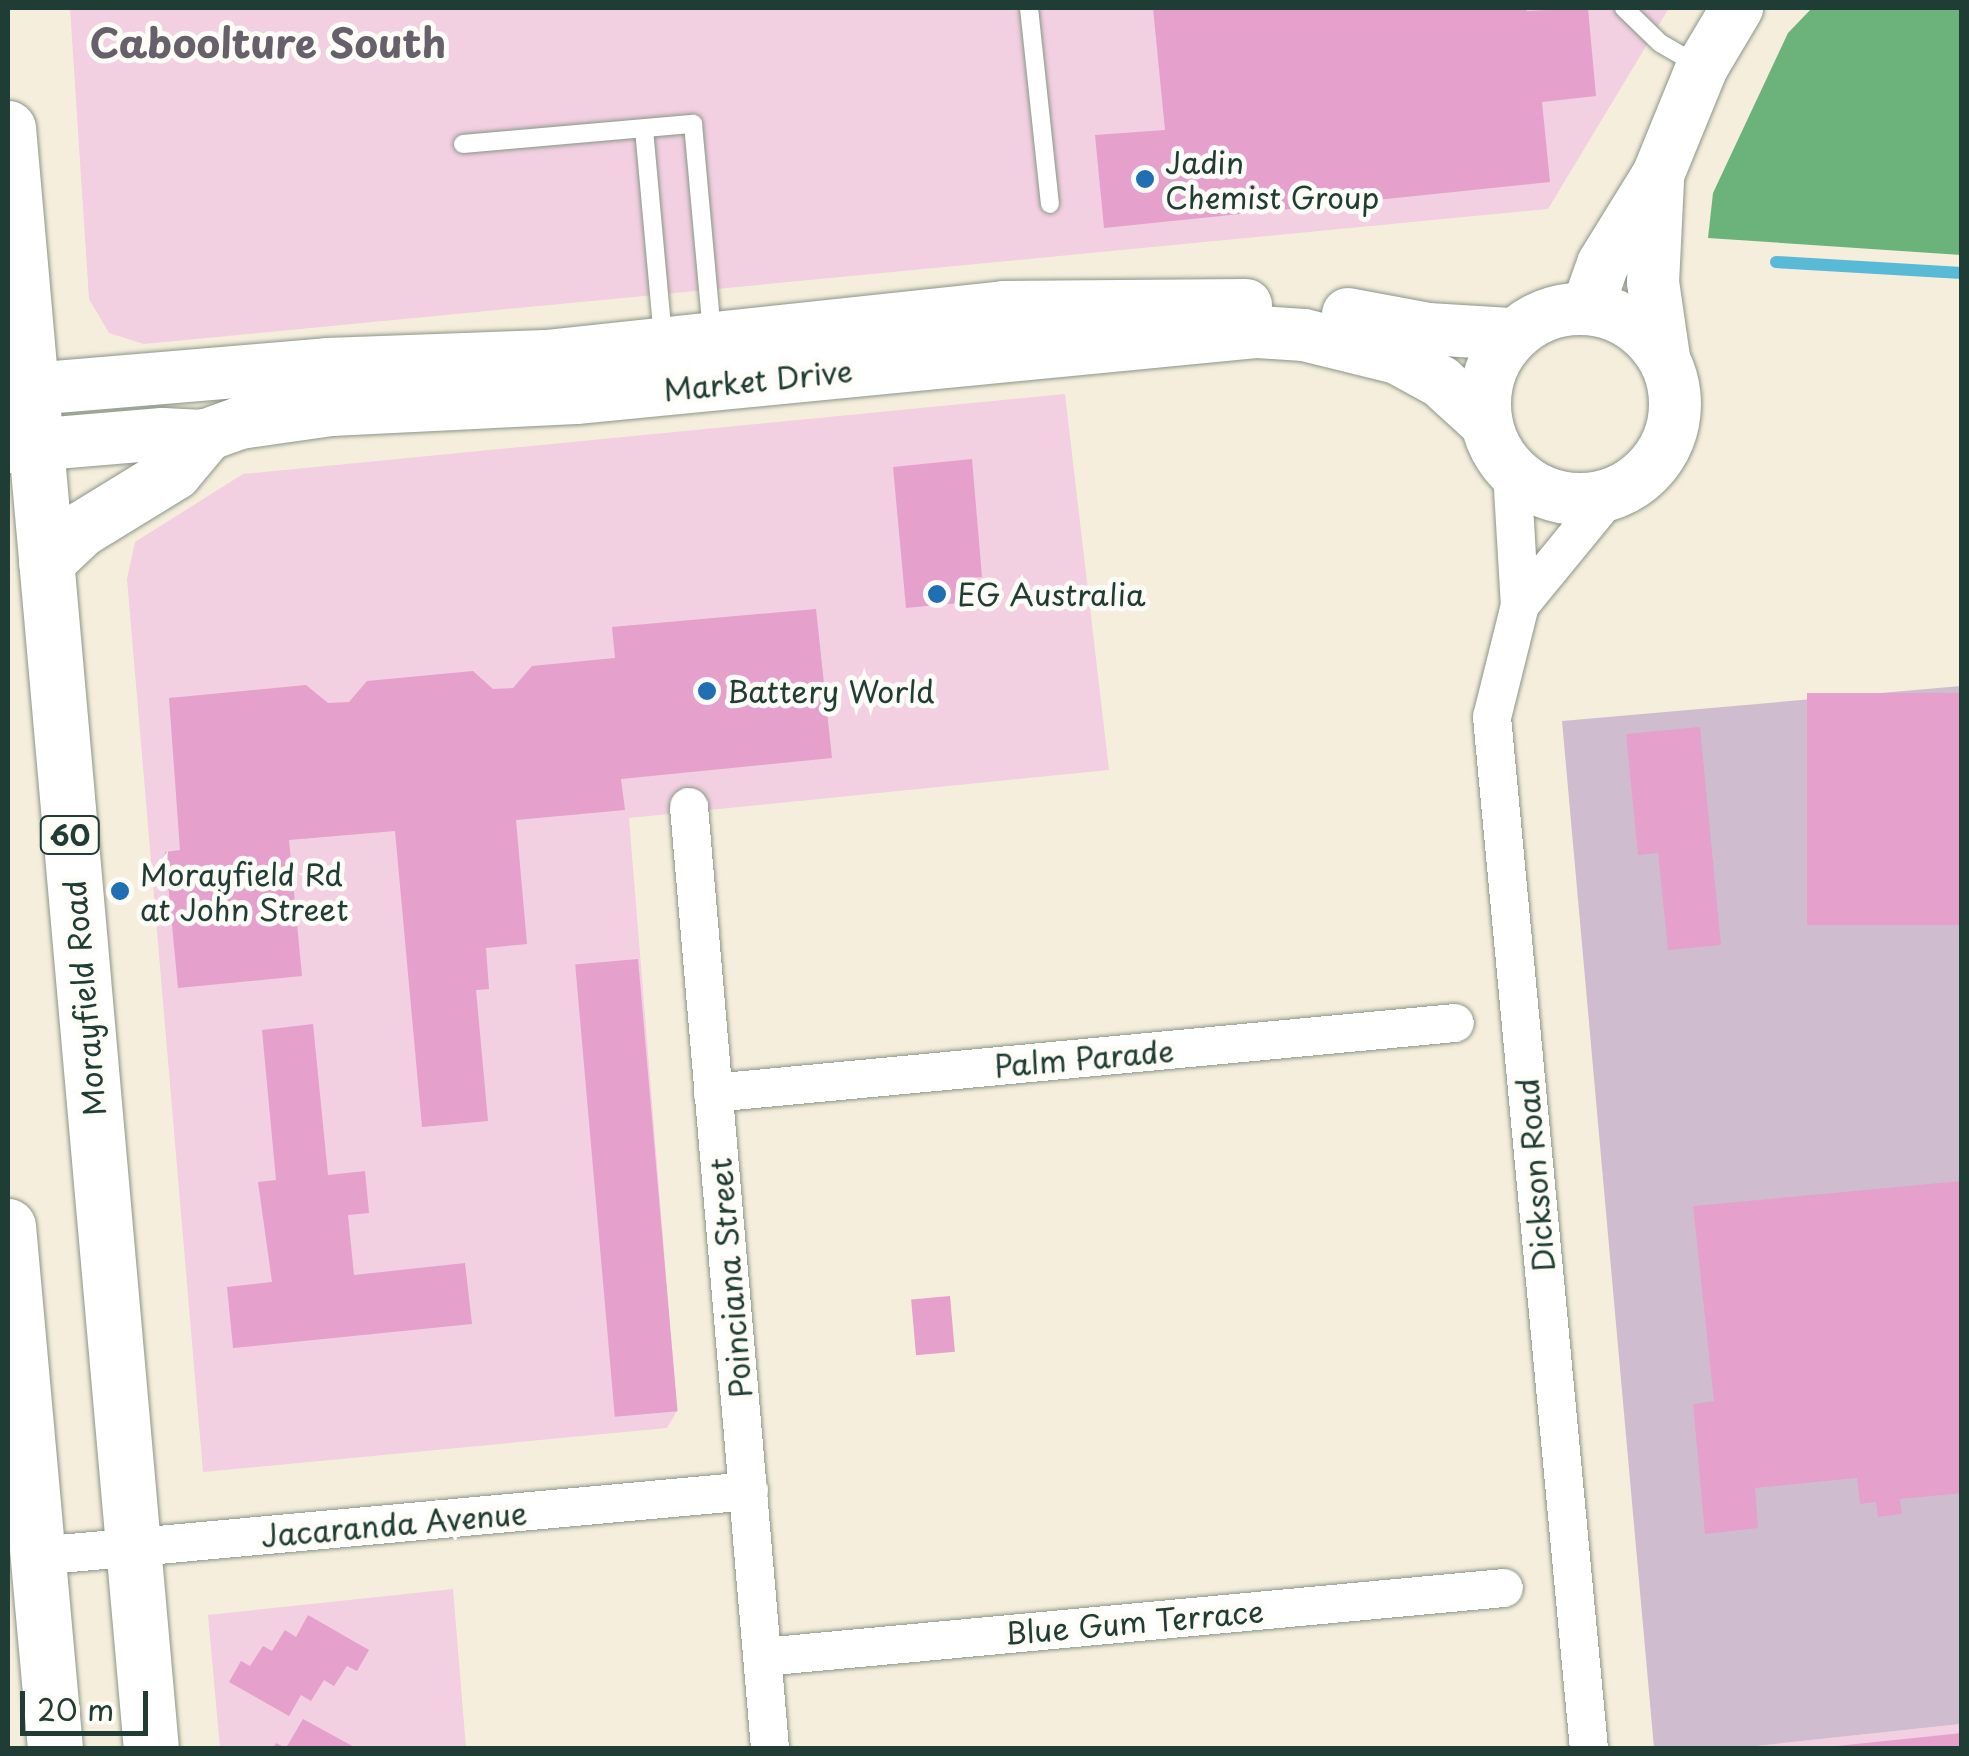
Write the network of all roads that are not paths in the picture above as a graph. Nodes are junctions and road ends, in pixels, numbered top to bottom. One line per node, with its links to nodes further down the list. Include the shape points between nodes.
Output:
1 (1030, 8): 9 (lane)
2 (1624, 8): 4 (lane, via 1660,43)
3 (1737, 8): 4 (street)
4 (1702, 66): 8 (street)
5 (8, 128): 14 (main road, Morayfield Road / 60)
6 (644, 128): 7 (lane); 13 (lane); 13 (lane, via 693,124)
7 (463, 144)
8 (1658, 175): 10 (street, via 1604,264); 12 (street, via 1653,282)
9 (1050, 204)
10 (1587, 309): 11 (street, via 1555,313); 12 (street, via 1636,327)
11 (1510, 334): 13 (street, Market Drive, via 1258,306 1004,307); 15 (street, via 1493,360)
12 (1664, 357): 19 (street, via 1676,399 1669,443 1644,477)
13 (690, 363): 14 (street, Market Drive, via 512,358 326,364); 15 (street, Market Drive, via 1258,332 1320,338 1397,358 1442,382); 16 (street, Market Drive, via 240,423)
14 (19, 390): 17 (main road, Morayfield Road / 60)
15 (1487, 424): 18 (street)
16 (204, 436): 17 (street, Market Drive); 20 (main road, via 174,472 81,529)
17 (22, 446): 20 (main road, Morayfield Road / 60)
18 (1512, 472): 19 (street, via 1543,493 1577,500); 21 (street, Dickson Road)
19 (1610, 496): 21 (street, Dickson Road)
20 (46, 562): 28 (main road, Morayfield Road / 60)
21 (1520, 604): 35 (street, Dickson Road, via 1492,717)
22 (689, 808): 24 (street, Poinciana Street)
23 (1455, 1023): 24 (street, Palm Parade)
24 (714, 1093): 27 (street, Poinciana Street)
25 (8, 1226): 26 (main road)
26 (14, 1363): 29 (main road)
27 (749, 1491): 28 (street, Jacaranda Avenue); 31 (street, Poinciana Street)
28 (133, 1547): 29 (street, Jacaranda Avenue); 33 (main road, Morayfield Road / 60)
29 (38, 1556): 32 (main road)
30 (1504, 1588): 31 (street, Blue Gum Terrace)
31 (763, 1656): 34 (street, Poinciana Street)
32 (48, 1748)
33 (150, 1748)
34 (770, 1748)
35 (1590, 1748)

